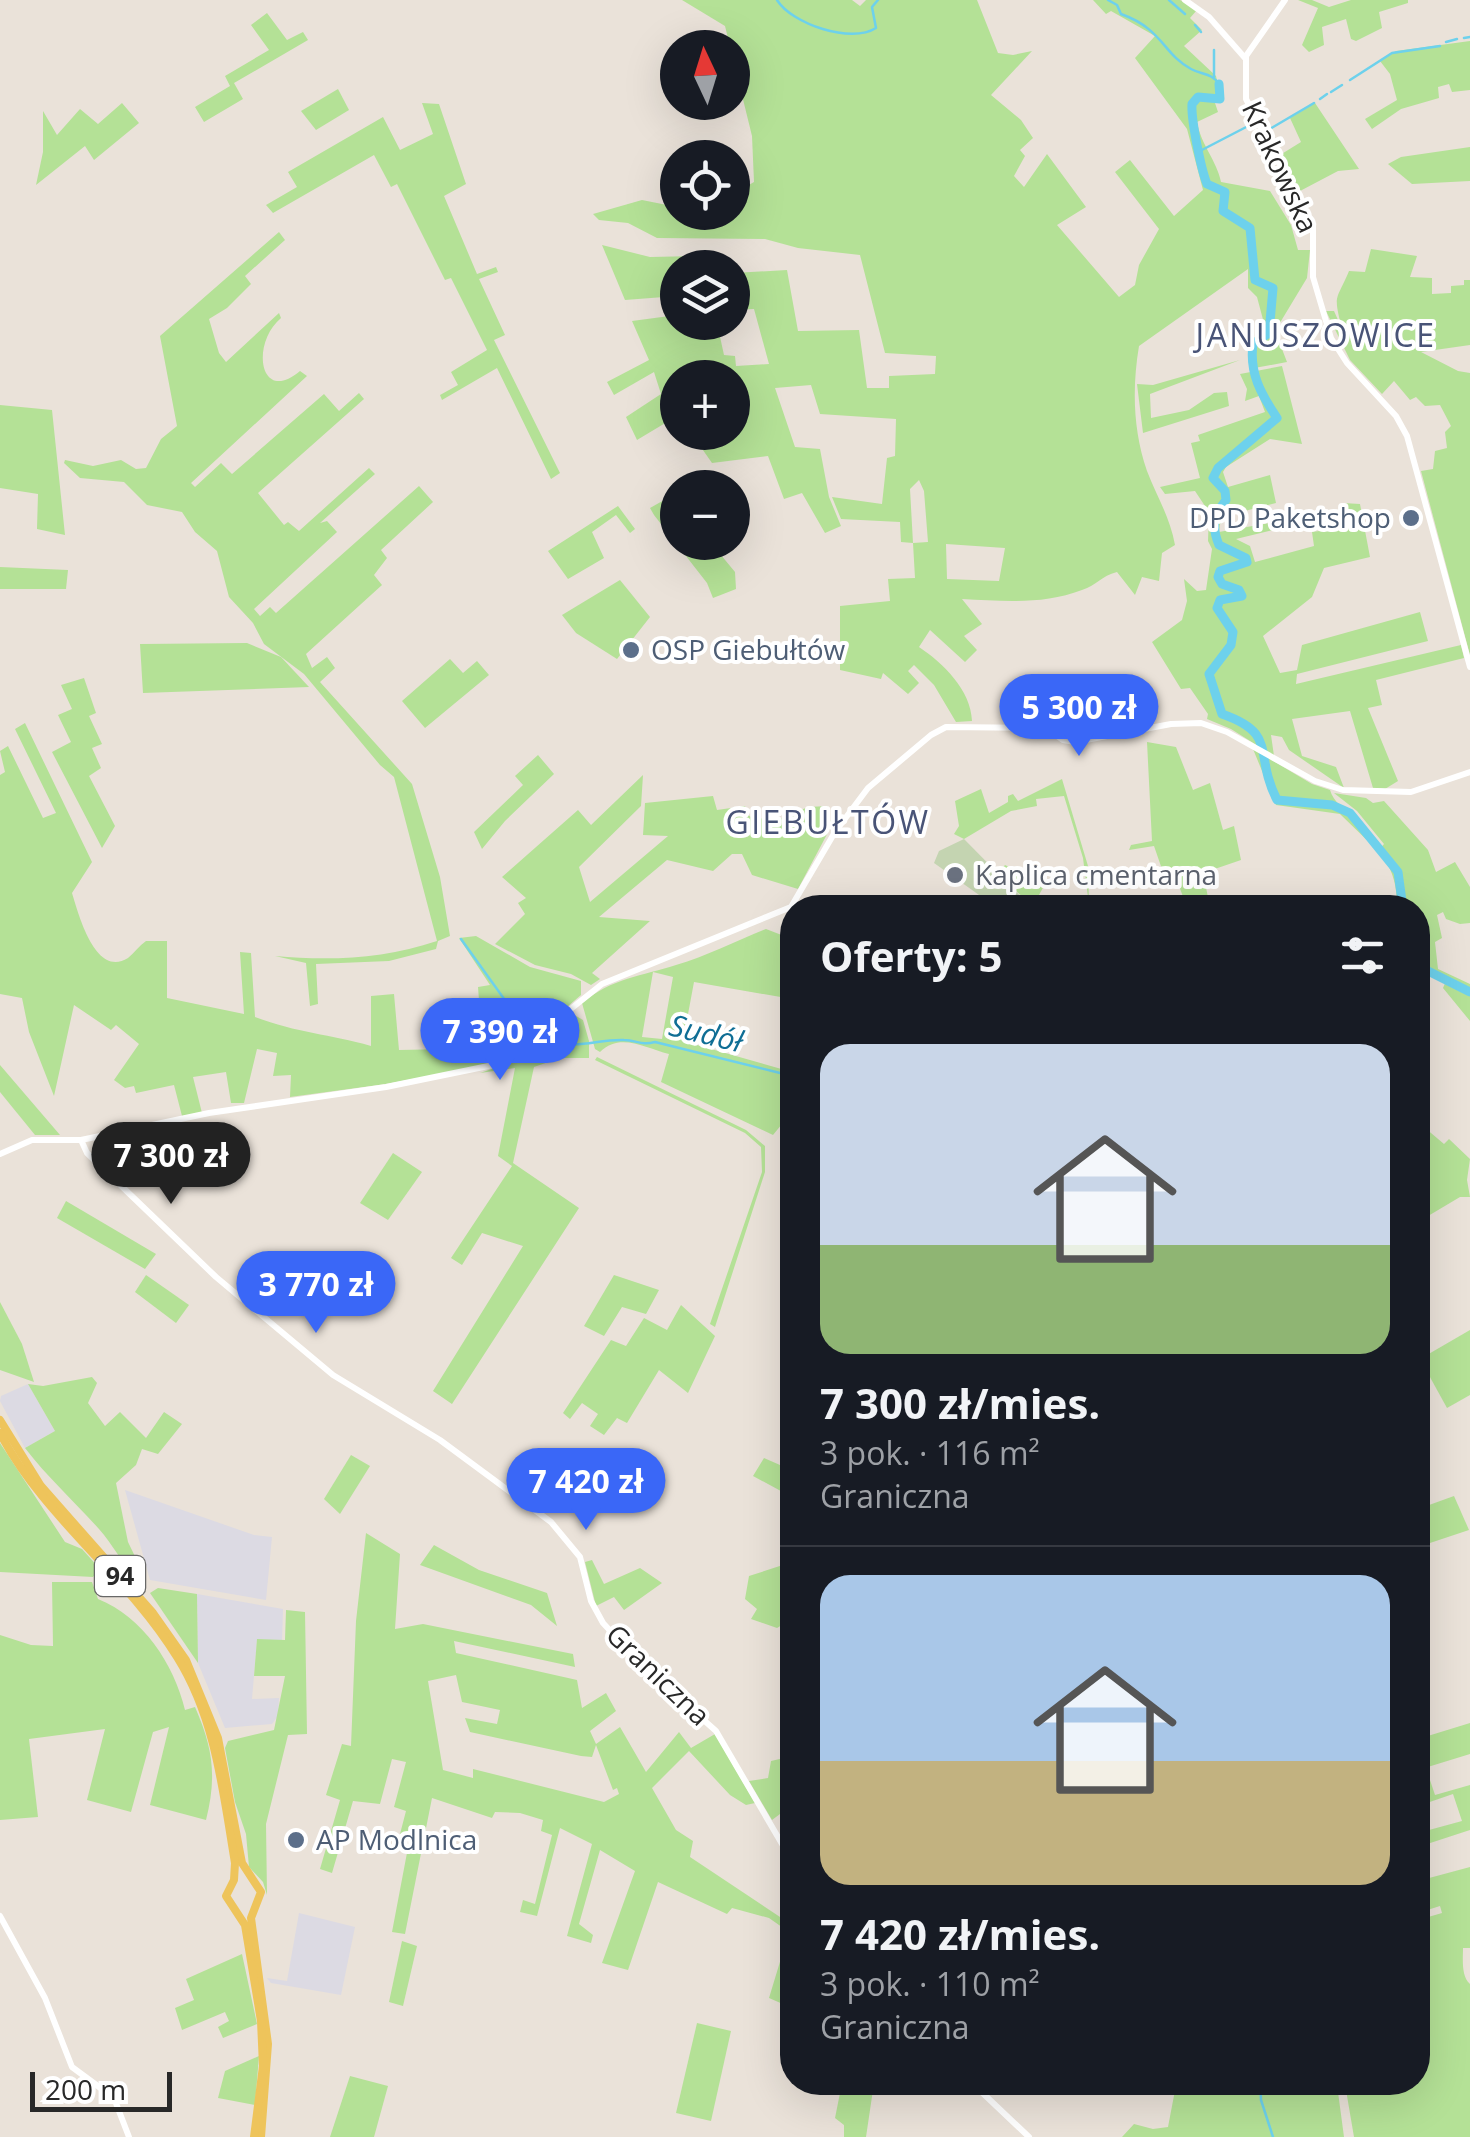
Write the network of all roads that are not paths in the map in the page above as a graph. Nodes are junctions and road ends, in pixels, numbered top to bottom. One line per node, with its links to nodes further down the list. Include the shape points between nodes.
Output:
1 (1185, 0): 3 (street)
2 (1285, 0): 3 (street)
3 (1246, 58): 4 (street, Krakowska, via 1249,107 1313,226 1312,275 1329,334 1396,416 1414,454)
4 (1470, 668)
5 (1470, 772): 6 (street, via 1410,792 1351,791 1315,781 1201,723 1075,742 1046,728 955,726 932,735 866,791)
6 (798, 895)
7 (780, 911): 8 (street, via 602,984 503,1063)
8 (81, 1140): 9 (street, via 32,1140); 12 (street, Graniczna, via 216,1277 333,1375 440,1440 546,1517 578,1553 602,1623 716,1731)
9 (0, 1154)
10 (0, 1420): 13 (main road, 94, via 41,1486 186,1660 218,1738 242,1864)
11 (0, 1433): 14 (main road, 94, via 37,1489 158,1629 191,1681 216,1754)
12 (780, 1840)
13 (251, 1878): 14 (main road); 15 (main road, 94, via 261,1892)
14 (234, 1880): 16 (main road, 94, via 226,1896)
15 (253, 1908): 16 (main road); 20 (main road, 94, via 268,2044)
16 (237, 1910): 20 (main road, 94, via 247,1935 262,2038)
17 (0, 1916): 19 (street, via 72,2066 114,2098)
18 (985, 2095): 21 (street)
19 (129, 2137)
20 (257, 2137)
21 (1029, 2137)

